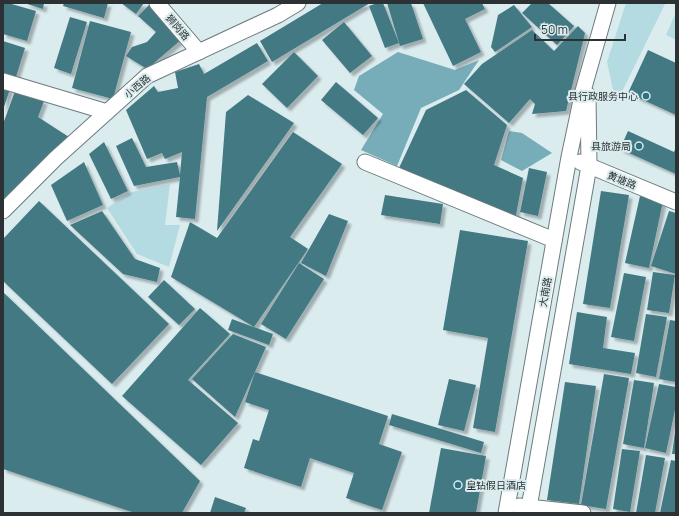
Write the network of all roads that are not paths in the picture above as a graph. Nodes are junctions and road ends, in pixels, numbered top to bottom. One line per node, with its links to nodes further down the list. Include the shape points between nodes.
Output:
1 (157, 3): 4 (street, 狮岗路)
2 (298, 3): 4 (street, 小西路)
3 (608, 3): 5 (street, 大南路)
4 (199, 52): 7 (street, 小西路, via 146,76)
5 (588, 72): 8 (street, 大南路); 10 (street, 大南路)
6 (3, 81): 7 (street)
7 (107, 112): 12 (street, 小西路)
8 (568, 157): 10 (street, 黄塘路); 13 (street, 大南路)
9 (365, 162): 13 (street)
10 (588, 166): 11 (street, 黄塘路); 15 (street, 大南路)
11 (676, 202)
12 (3, 210)
13 (554, 240): 14 (street, 大南路)
14 (507, 509): 15 (street)
15 (528, 510): 16 (street)
16 (583, 513)

